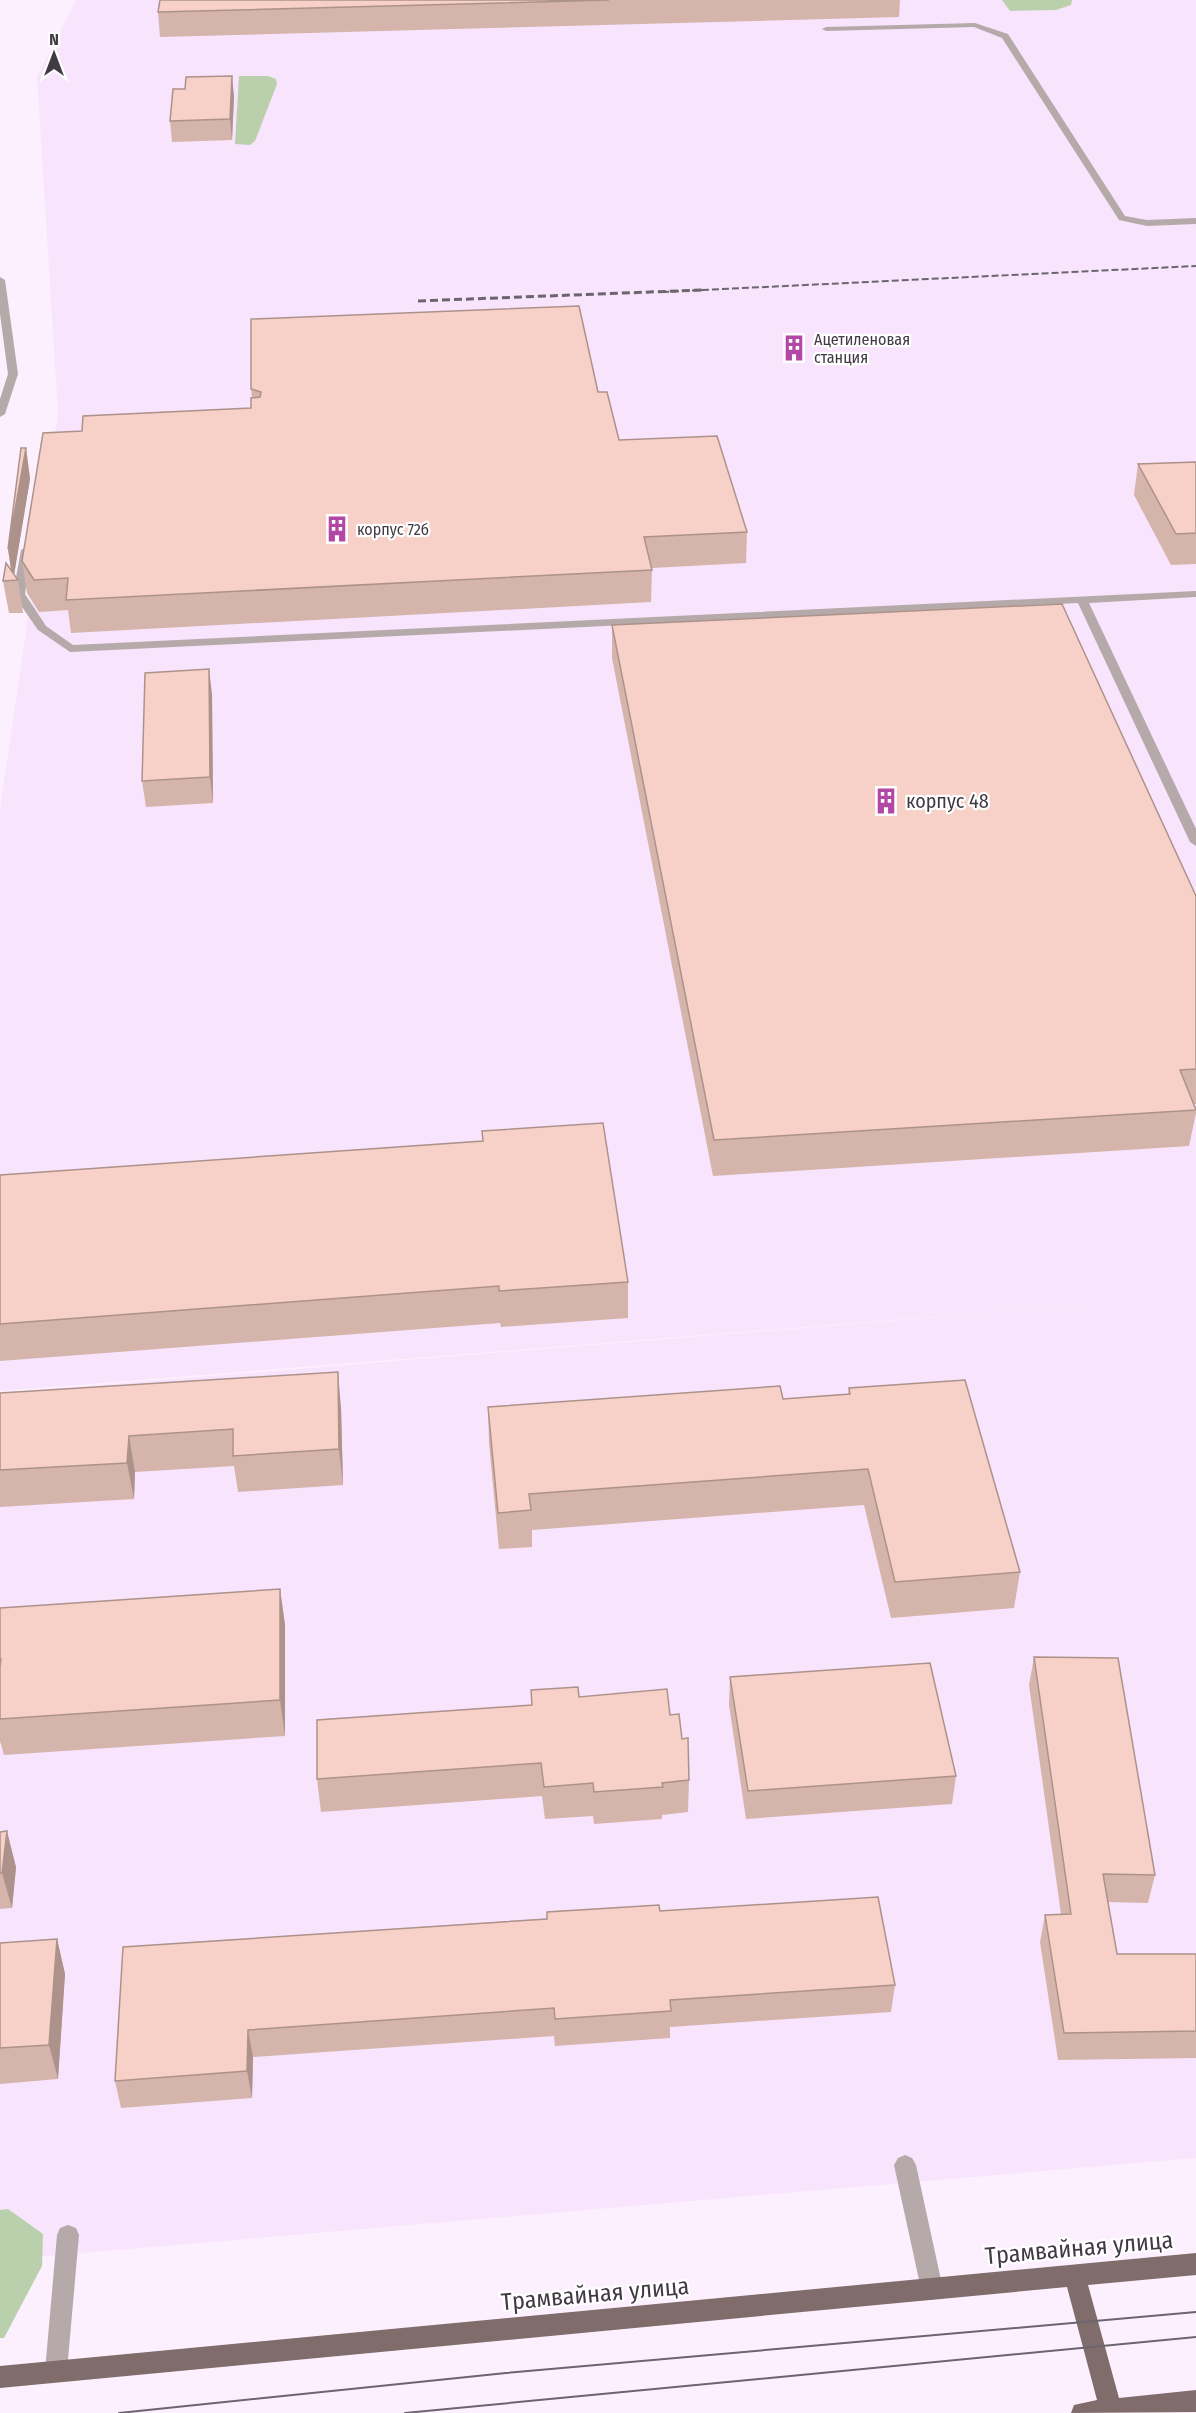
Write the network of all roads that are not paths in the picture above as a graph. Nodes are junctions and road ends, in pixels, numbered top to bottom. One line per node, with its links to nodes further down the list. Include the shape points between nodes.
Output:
1 (826, 29): 2 (lane, via 975,25 1005,36 1122,218 1147,224)
2 (1196, 221)
3 (0, 280): 4 (lane, via 14,374)
4 (0, 414)
5 (28, 539): 7 (lane, via 19,594 42,628 70,649)
6 (1196, 594): 7 (lane)
7 (1082, 599): 8 (lane)
8 (1196, 842)
9 (905, 2165): 13 (lane)
10 (68, 2235): 14 (lane)
11 (1196, 2264): 12 (main road, Трамвайная улица)
12 (1075, 2276): 13 (main road, Трамвайная улица); 17 (main road)
13 (932, 2289): 14 (main road, Трамвайная улица)
14 (56, 2371): 15 (main road, Трамвайная улица)
15 (0, 2377)
16 (1196, 2401): 17 (main road)
17 (1111, 2409): 18 (main road)
18 (1082, 2413)

